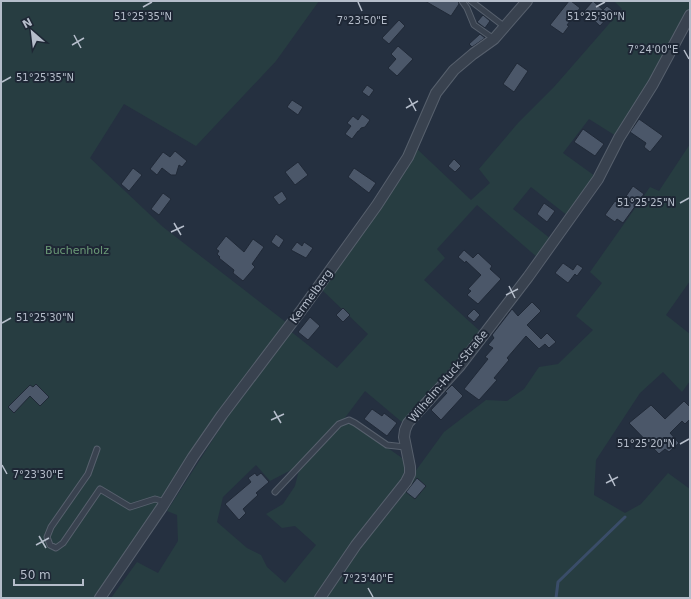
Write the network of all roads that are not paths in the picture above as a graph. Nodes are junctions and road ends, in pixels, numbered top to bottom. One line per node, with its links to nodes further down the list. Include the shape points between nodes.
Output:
1 (462, 1): 6 (lane, via 474,25)
2 (471, 1): 5 (lane)
3 (527, 1): 5 (street, Kermelberg)
4 (690, 15): 7 (street, Wilhelm-Huck-Straße, via 598,179 528,277 459,366 408,423 404,437)
5 (505, 27): 6 (street, Kermelberg)
6 (494, 39): 10 (street, Kermelberg, via 454,70 436,94 408,157 377,204 222,415)
7 (405, 447): 9 (lane, via 387,445 356,423 344,421); 12 (street, Wilhelm-Huck-Straße, via 410,467 406,482 356,545)
8 (97, 449): 10 (lane, via 88,474 51,527 47,538 50,545 56,548 63,544 100,489 130,507 155,499)
9 (275, 492)
10 (165, 502): 11 (street, Kermelberg)
11 (100, 598)
12 (320, 598)

